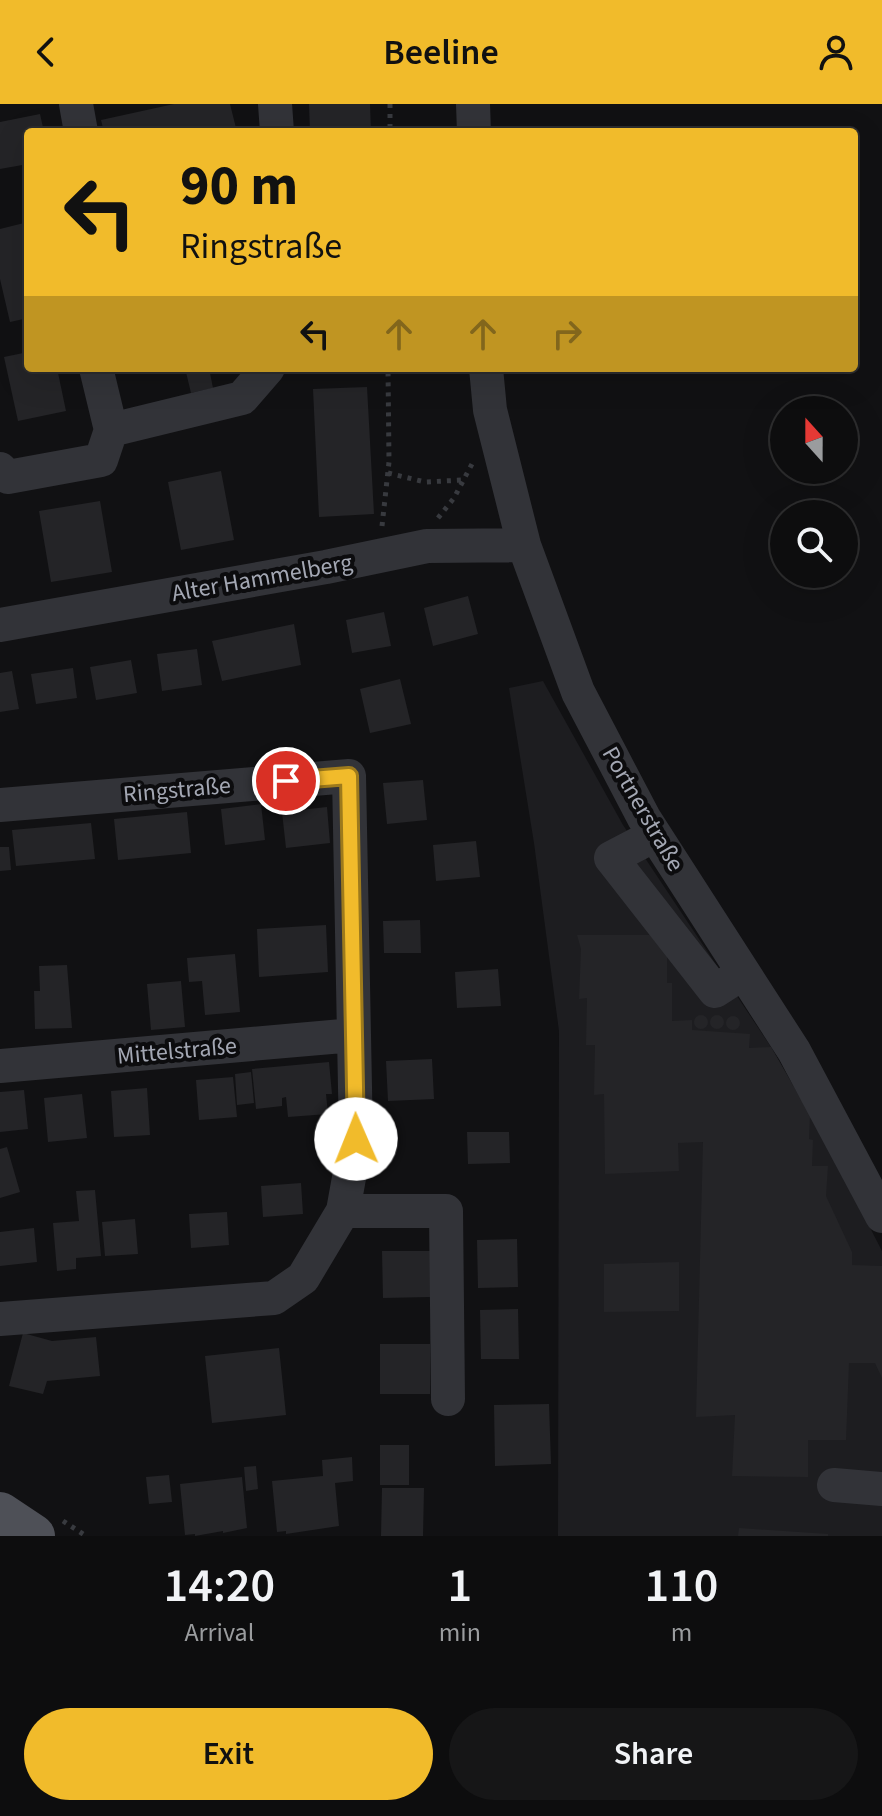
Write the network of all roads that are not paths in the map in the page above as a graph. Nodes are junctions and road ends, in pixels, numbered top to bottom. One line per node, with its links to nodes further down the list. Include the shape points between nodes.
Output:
1 (76, 104): 4 (street)
2 (275, 104): 5 (street)
3 (473, 104): 6 (street)
4 (80, 128)
5 (277, 128)
6 (474, 128)
7 (97, 372): 10 (street)
8 (265, 372): 10 (street, via 242,398)
9 (486, 372): 12 (street, Portnerstraße, via 492,418)
10 (111, 430): 11 (street, via 101,460 8,477)
11 (0, 469)
12 (524, 545): 13 (street, Alter Hammelberg, via 427,546); 15 (street, Portnerstraße, via 578,692)
13 (0, 625)
14 (0, 805): 17 (street, Ringstraße, via 349,776)
15 (655, 835): 16 (street, Portnerstraße); 16 (street, via 611,858 715,991)
16 (743, 973): 20 (street, Portnerstraße, via 794,1051)
17 (354, 1035): 18 (street, Mittelstraße); 19 (street, Ringstraße, via 356,1139)
18 (0, 1066)
19 (343, 1211): 21 (street, Ringstraße, via 303,1278 274,1298); 22 (street, via 446,1211)
20 (882, 1216)
21 (0, 1319)
22 (448, 1399)
23 (834, 1485): 24 (street)
24 (882, 1489)
25 (0, 1514): 26 (main road)
26 (33, 1536)

